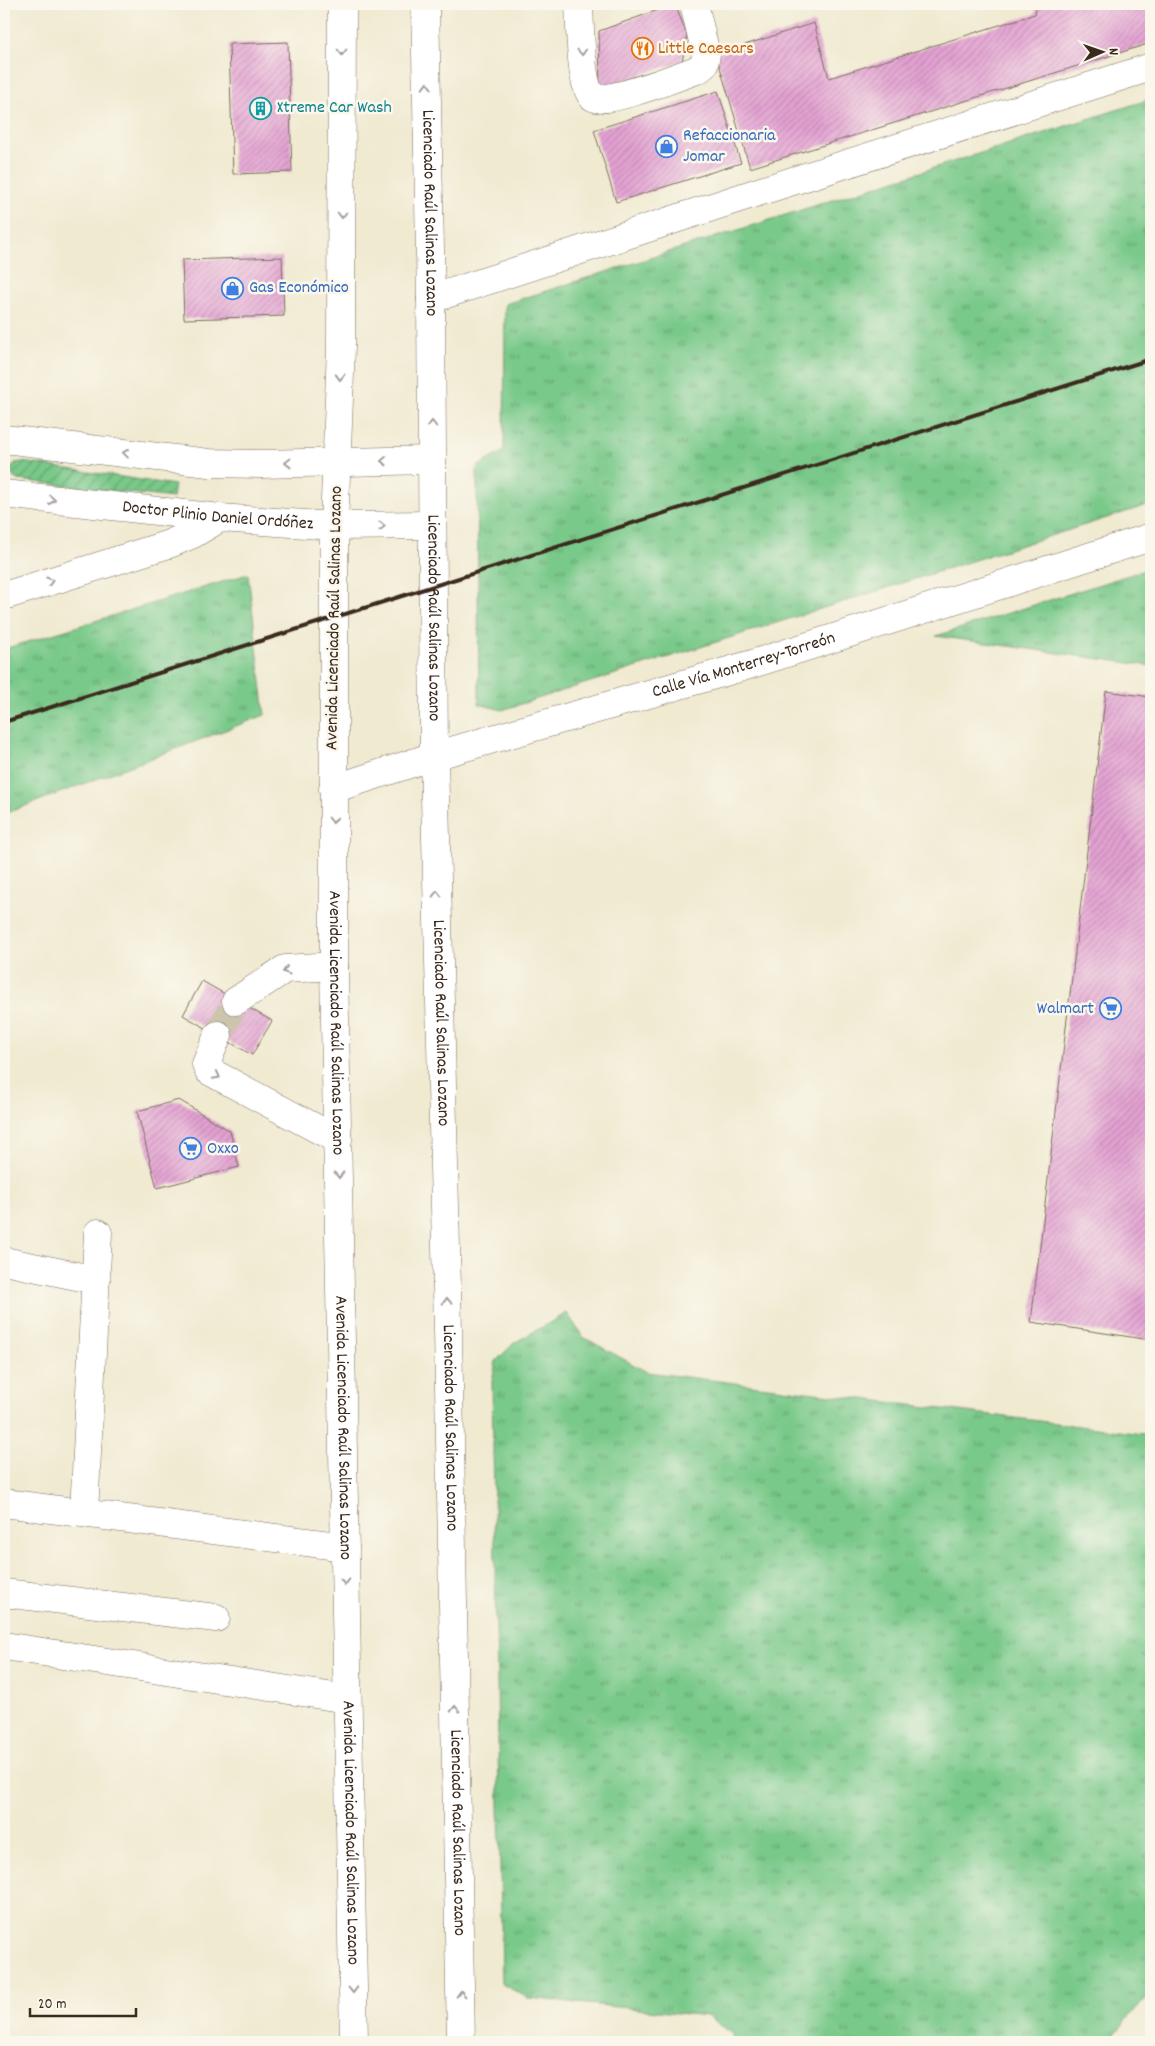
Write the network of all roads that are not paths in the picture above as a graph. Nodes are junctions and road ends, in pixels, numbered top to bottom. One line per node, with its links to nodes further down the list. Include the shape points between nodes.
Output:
1 (342, 4): 9 (main road, Avenida Licenciado Raúl Salinas Lozano, one-way to 9, via 341,347)
2 (425, 4): 6 (main road, Licenciado Raúl Salinas Lozano, one-way to 2)
3 (579, 4): 4 (main road, one-way to 4, via 584,76 589,92 599,100 615,98 704,65 706,54)
4 (694, 4)
5 (1151, 67): 6 (main road)
6 (431, 299): 8 (main road, Licenciado Raúl Salinas Lozano, one-way to 6)
7 (4, 439): 9 (main road, one-way to 7, via 209,463)
8 (432, 460): 9 (main road, one-way to 9); 12 (main road, Licenciado Raúl Salinas Lozano)
9 (336, 462): 13 (main road, Avenida Licenciado Raúl Salinas Lozano)
10 (4, 494): 11 (main road, Doctor Plinio Daniel Ordóñez, one-way to 11)
11 (220, 518): 13 (main road, Doctor Plinio Daniel Ordóñez); 15 (main road, one-way to 11, via 170,544)
12 (432, 525): 13 (main road, Doctor Plinio Daniel Ordóñez, one-way to 12); 16 (main road, Licenciado Raúl Salinas Lozano)
13 (334, 526): 17 (main road, Avenida Licenciado Raúl Salinas Lozano)
14 (1151, 537): 16 (main road, Calle Vía Monterrey-Torreón, via 749,665)
15 (4, 596)
16 (434, 756): 17 (main road, Calle Vía Monterrey-Torreón); 33 (main road, Licenciado Raúl Salinas Lozano, one-way to 16)
17 (333, 789): 18 (main road, Avenida Licenciado Raúl Salinas Lozano, one-way to 18)
18 (334, 966): 19 (main road, one-way to 19, via 284,969); 21 (main road, Avenida Licenciado Raúl Salinas Lozano)
19 (236, 1001)
20 (218, 1035): 21 (main road, one-way to 21, via 206,1064 209,1071)
21 (338, 1140): 27 (main road, Avenida Licenciado Raúl Salinas Lozano, one-way to 27)
22 (98, 1233): 24 (main road)
23 (4, 1261): 24 (main road)
24 (96, 1280): 26 (main road)
25 (4, 1503): 26 (main road)
26 (84, 1513): 27 (main road)
27 (344, 1547): 31 (main road, Avenida Licenciado Raúl Salinas Lozano, one-way to 31)
28 (4, 1593): 29 (main road)
29 (216, 1618)
30 (4, 1646): 31 (main road)
31 (347, 1699): 32 (main road, Avenida Licenciado Raúl Salinas Lozano, one-way to 32)
32 (354, 2042)
33 (461, 2042)

